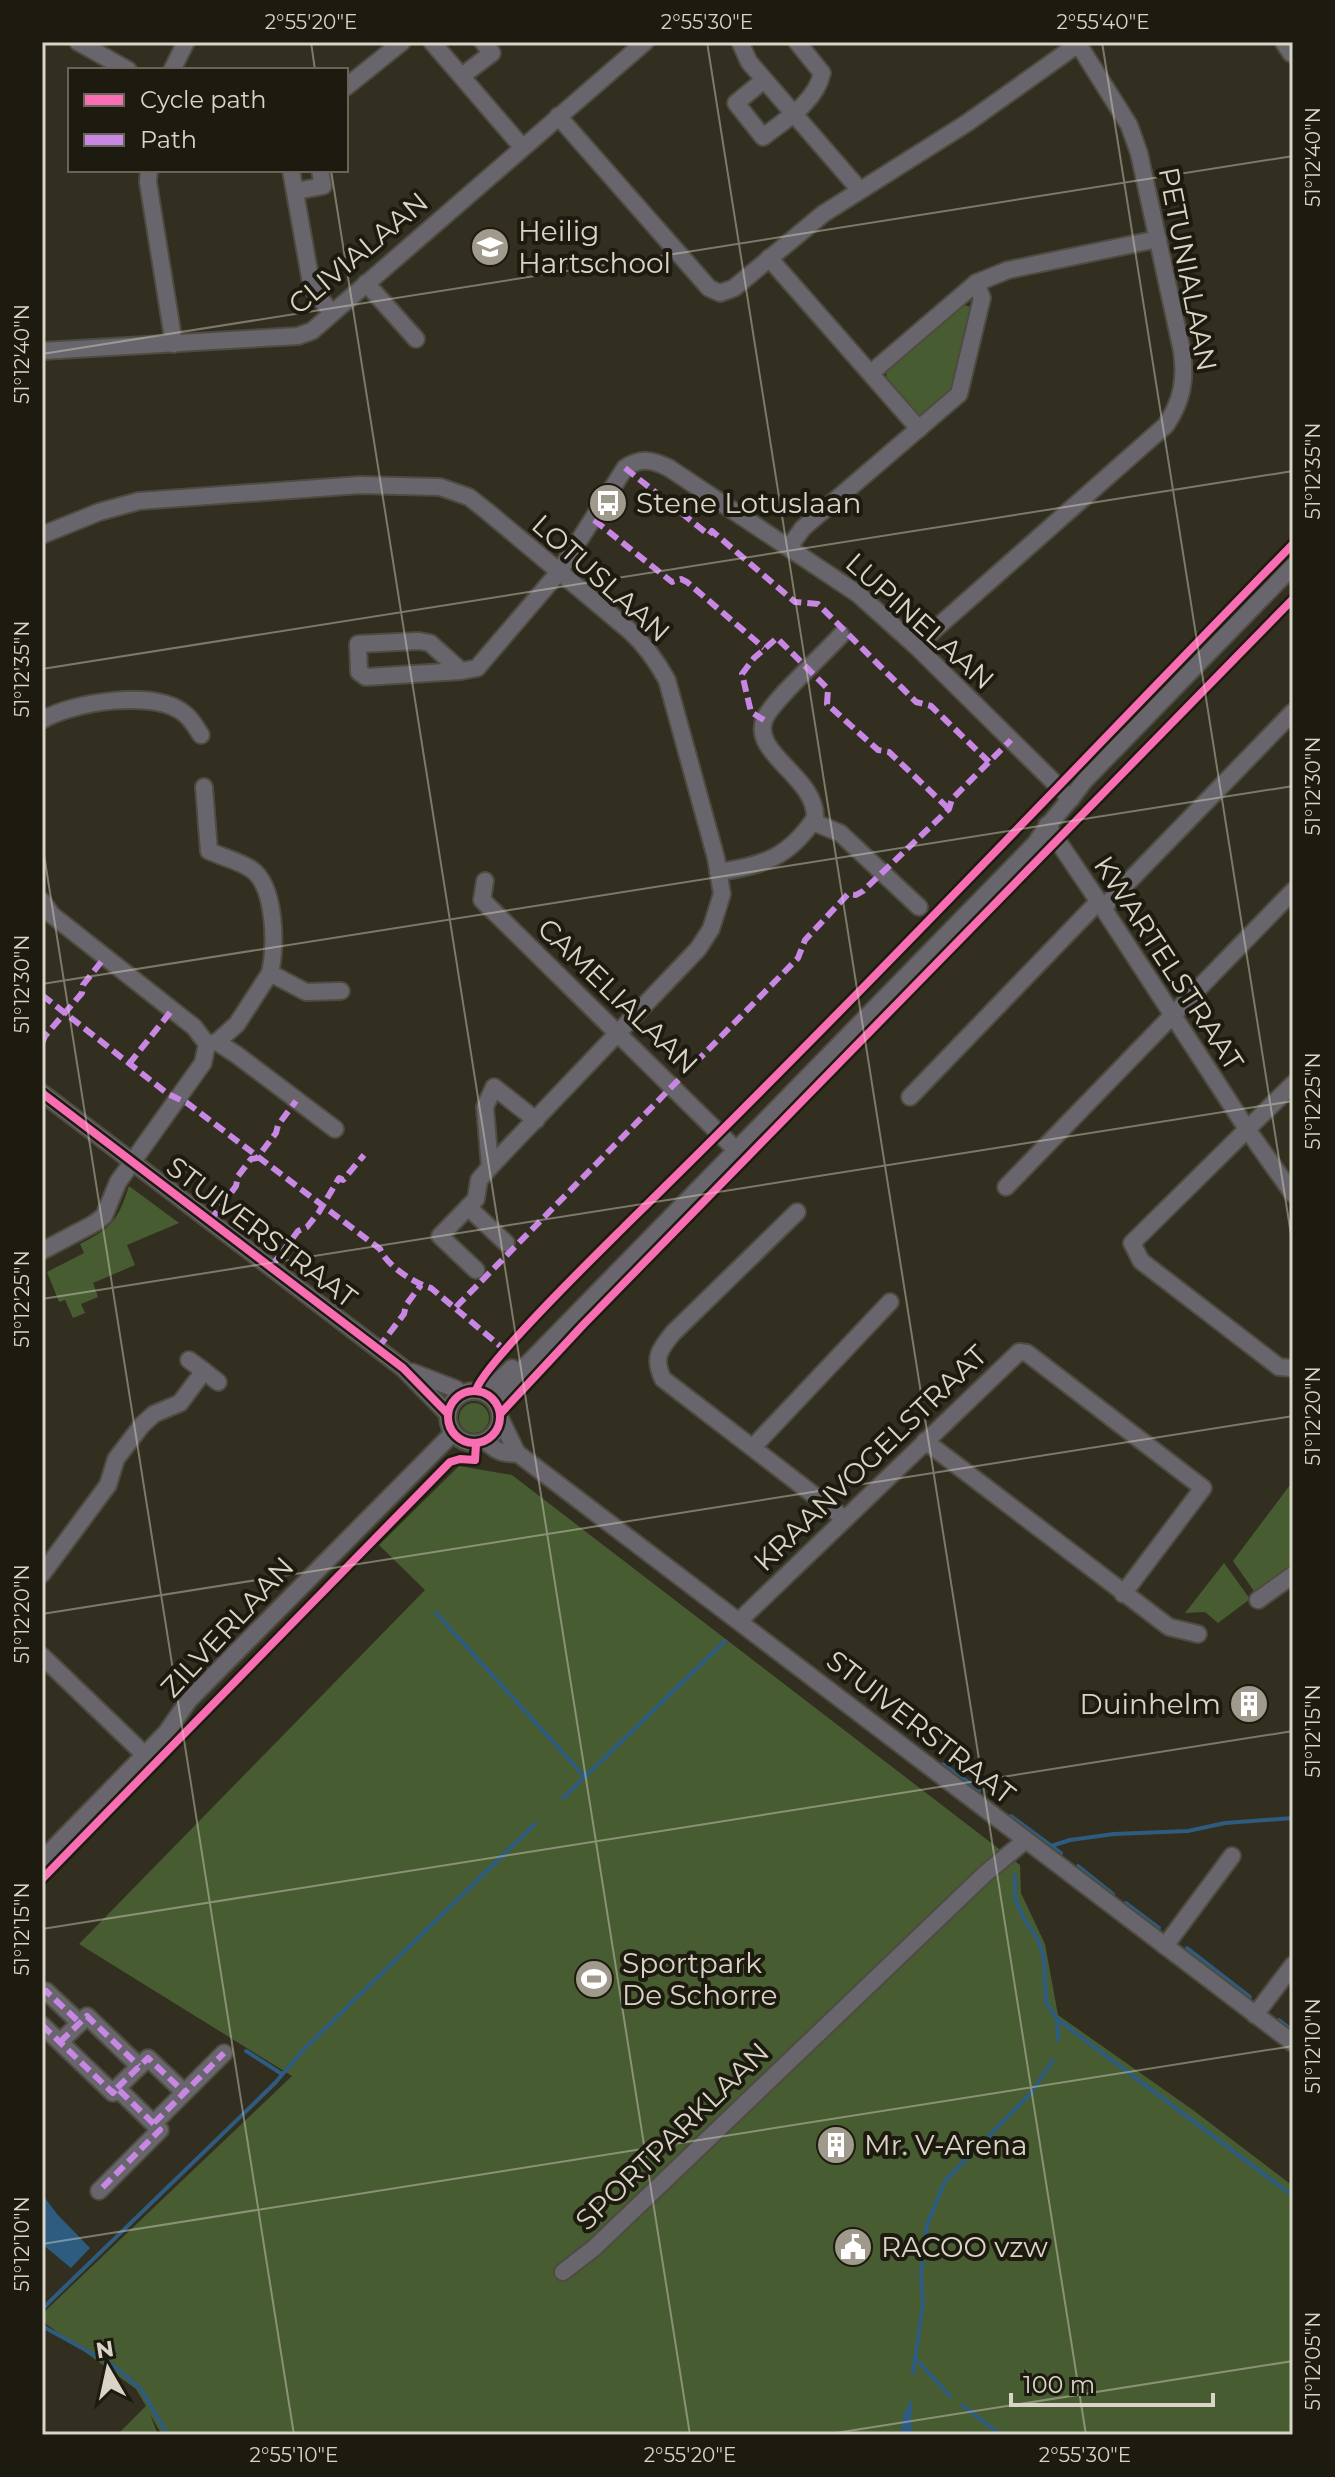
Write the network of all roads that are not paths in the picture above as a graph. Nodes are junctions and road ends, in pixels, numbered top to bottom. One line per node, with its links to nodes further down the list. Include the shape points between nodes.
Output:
1 (78, 42): 12 (street)
2 (186, 42): 13 (street)
3 (402, 42): 16 (street)
4 (432, 42): 14 (street)
5 (483, 42): 14 (street, via 492,53)
6 (645, 42): 18 (street, CLIVIALAAN)
7 (740, 42): 15 (street)
8 (797, 42): 17 (street, via 822,73 819,87)
9 (1287, 42): 11 (main road)
10 (1077, 43): 23 (street, via 967,123); 25 (street, PETUNIALAAN, via 1129,125)
11 (1293, 51)
12 (124, 68)
13 (173, 68)
14 (462, 76): 19 (street)
15 (764, 80): 17 (street); 17 (street, via 736,103 763,137)
16 (348, 85)
17 (793, 115): 23 (street)
18 (558, 116): 19 (street, CLIVIALAAN); 26 (street, via 709,288 720,293 734,288)
19 (522, 147): 27 (street, CLIVIALAAN)
20 (149, 172): 31 (street)
21 (291, 172): 24 (street)
22 (320, 172): 24 (street, via 323,186)
23 (859, 189): 26 (street)
24 (296, 191): 29 (street, via 312,288)
25 (1158, 239): 28 (street, via 1008,270); 41 (street, PETUNIALAAN, via 1185,369 1176,410 1135,454)
26 (769, 258): 33 (street)
27 (366, 283): 29 (street, CLIVIALAAN); 30 (street)
28 (976, 283): 33 (street); 34 (street, via 982,298 959,394)
29 (331, 312): 31 (street, CLIVIALAAN, via 312,331 298,336)
30 (416, 339)
31 (174, 344): 32 (street, CLIVIALAAN)
32 (42, 351)
33 (871, 373): 34 (street)
34 (919, 429): 36 (street, via 803,528)
35 (42, 535): 38 (street, LOTUSLAAN, via 139,501 419,485 469,497)
36 (789, 547): 38 (street, LUPINELAAN, via 669,468 653,460 635,461 618,478); 41 (street, LUPINELAAN, via 858,594)
37 (1293, 566): 47 (street)
38 (559, 572): 42 (street, via 487,658 477,668); 50 (street, LOTUSLAAN, via 630,631 657,661 667,680)
39 (1293, 578): 47 (street, via 1093,783)
40 (841, 635): 48 (street, via 769,711 761,729 771,751 806,788 816,813)
41 (916, 646): 47 (street, LUPINELAAN)
42 (461, 671): 42 (street, via 430,643 358,644 359,672 366,677)
43 (1293, 712): 54 (street)
44 (42, 720): 45 (street, via 74,706 155,700 186,714)
45 (201, 735)
46 (204, 787): 56 (street, via 209,851 251,869 263,883 272,913)
47 (1071, 799): 49 (street)
48 (813, 822): 50 (street, via 775,858); 55 (street, via 840,833)
49 (1047, 825): 54 (street, KWARTELSTRAAT); 67 (street, via 1030,836); 84 (street, via 1036,843 508,1384)
50 (718, 872): 59 (street, LOTUSLAAN, via 722,894 706,939)
51 (485, 881): 59 (street, CAMELIALAAN, via 482,900)
52 (1293, 891): 58 (street)
53 (42, 901): 60 (street, via 52,915)
54 (1101, 905): 58 (street, KWARTELSTRAAT); 63 (street)
55 (919, 907)
56 (270, 973): 57 (street, via 306,992); 60 (street, via 237,1024)
57 (341, 991)
58 (1173, 1017): 66 (street, KWARTELSTRAAT); 70 (street)
59 (618, 1033): 64 (street, LOTUSLAAN); 67 (street, CAMELIALAAN)
60 (212, 1043): 65 (street, via 237,1055); 68 (street)
61 (1293, 1084): 66 (street)
62 (42, 1093): 68 (street, STUIVERSTRAAT)
63 (910, 1097)
64 (536, 1120): 69 (street, LOTUSLAAN); 69 (street, via 494,1087 485,1107)
65 (335, 1129)
66 (1247, 1129): 71 (street, KWARTELSTRAAT); 80 (street, via 1132,1243 1141,1261 1279,1367)
67 (730, 1144): 84 (street)
68 (133, 1162): 75 (street, via 104,1216); 79 (street, STUIVERSTRAAT)
69 (490, 1167): 72 (street, LOTUSLAAN)
70 (1006, 1187)
71 (1293, 1194)
72 (468, 1207): 74 (street); 76 (street, LOTUSLAAN, via 440,1236)
73 (797, 1212): 89 (street, via 658,1352 663,1379)
74 (506, 1243)
75 (42, 1251)
76 (476, 1270)
77 (890, 1302): 89 (street)
78 (189, 1360): 81 (street)
79 (403, 1368): 83 (street, STUIVERSTRAAT); 85 (street, STUIVERSTRAAT)
80 (1293, 1368)
81 (204, 1371): 82 (street); 92 (street, via 180,1403 142,1425 116,1459 108,1485)
82 (218, 1382)
83 (461, 1394): 84 (street, via 476,1391); 85 (street)
84 (494, 1406): 87 (street, via 494,1435); 90 (street, STUIVERSTRAAT)
85 (448, 1414): 86 (street)
86 (453, 1433): 87 (street, via 469,1443); 99 (street, ZILVERLAAN, via 189,1700)
87 (486, 1441): 90 (street, STUIVERSTRAAT, via 507,1454)
88 (925, 1441): 91 (street, KRAANVOGELSTRAAT); 94 (street); 94 (street, KRAANVOGELSTRAAT, via 1011,1357 1027,1353 1203,1488)
89 (754, 1446): 91 (street)
90 (517, 1453): 96 (street, STUIVERSTRAAT)
91 (845, 1519): 96 (street, KRAANVOGELSTRAAT)
92 (42, 1574)
93 (1293, 1575): 95 (street)
94 (1123, 1594): 97 (street, via 1169,1627)
95 (1258, 1600)
96 (740, 1620): 100 (street, STUIVERSTRAAT)
97 (1198, 1634)
98 (42, 1656): 99 (street)
99 (145, 1755): 102 (street, ZILVERLAAN)
100 (1026, 1840): 103 (street, STUIVERSTRAAT); 117 (street, SPORTPARKLAAN)
101 (1232, 1856): 103 (street)
102 (42, 1860)
103 (1165, 1946): 106 (street, STUIVERSTRAAT)
104 (1293, 1965): 106 (street)
105 (42, 1995): 107 (street, via 46,1991)
106 (1255, 2015): 110 (street, STUIVERSTRAAT)
107 (80, 2023): 109 (street); 112 (street, via 87,2016)
108 (42, 2025): 109 (street)
109 (60, 2042): 113 (street, via 113,2093)
110 (1293, 2043)
111 (224, 2053): 114 (street)
112 (139, 2066): 113 (street); 114 (street, via 148,2058)
113 (117, 2088): 115 (street)
114 (184, 2092): 115 (street)
115 (154, 2123): 116 (street, via 160,2130)
116 (99, 2191)
117 (563, 2272)

